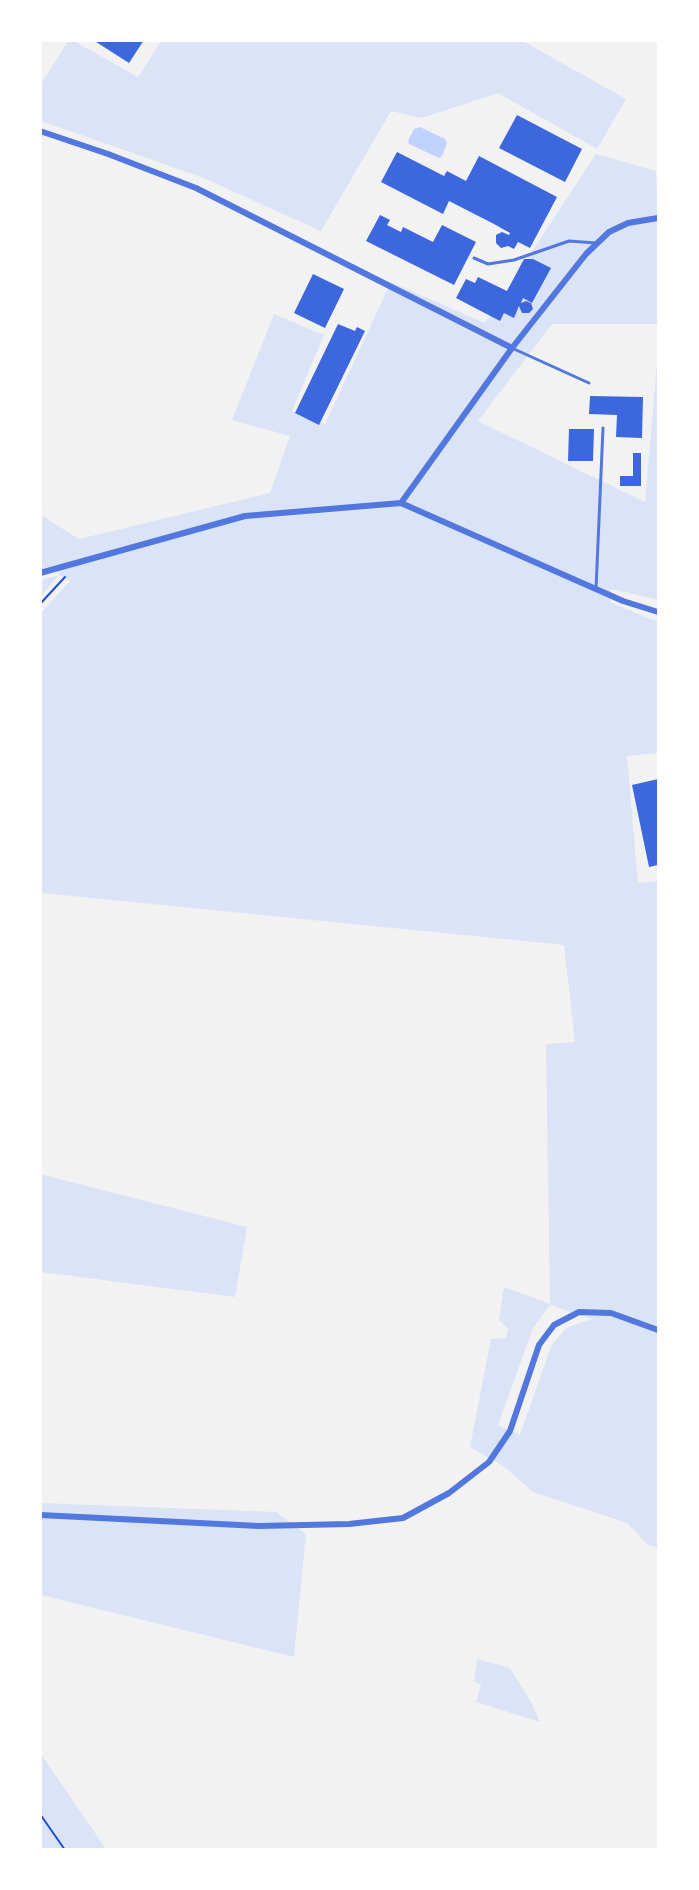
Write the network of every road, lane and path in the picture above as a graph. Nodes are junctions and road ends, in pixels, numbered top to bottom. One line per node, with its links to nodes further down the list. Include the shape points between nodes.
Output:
1 (40, 131): 5 (street, via 196,188)
2 (658, 218): 3 (street, via 628,223 609,232)
3 (598, 243): 4 (lane, via 569,241 514,260 488,264); 5 (street)
4 (474, 258)
5 (512, 348): 6 (lane); 8 (street)
6 (589, 383)
7 (603, 428): 11 (lane)
8 (400, 503): 9 (street, via 245,516); 11 (street)
9 (77, 564): 10 (street); 12 (path)
10 (40, 573)
11 (596, 589): 13 (street)
12 (40, 604)
13 (658, 612)
14 (658, 1330): 15 (street, via 611,1313 579,1312 554,1325 539,1345 510,1431 489,1462 449,1493 403,1518 260,1526)
15 (40, 1515)
16 (40, 1814): 17 (path)
17 (65, 1850)

